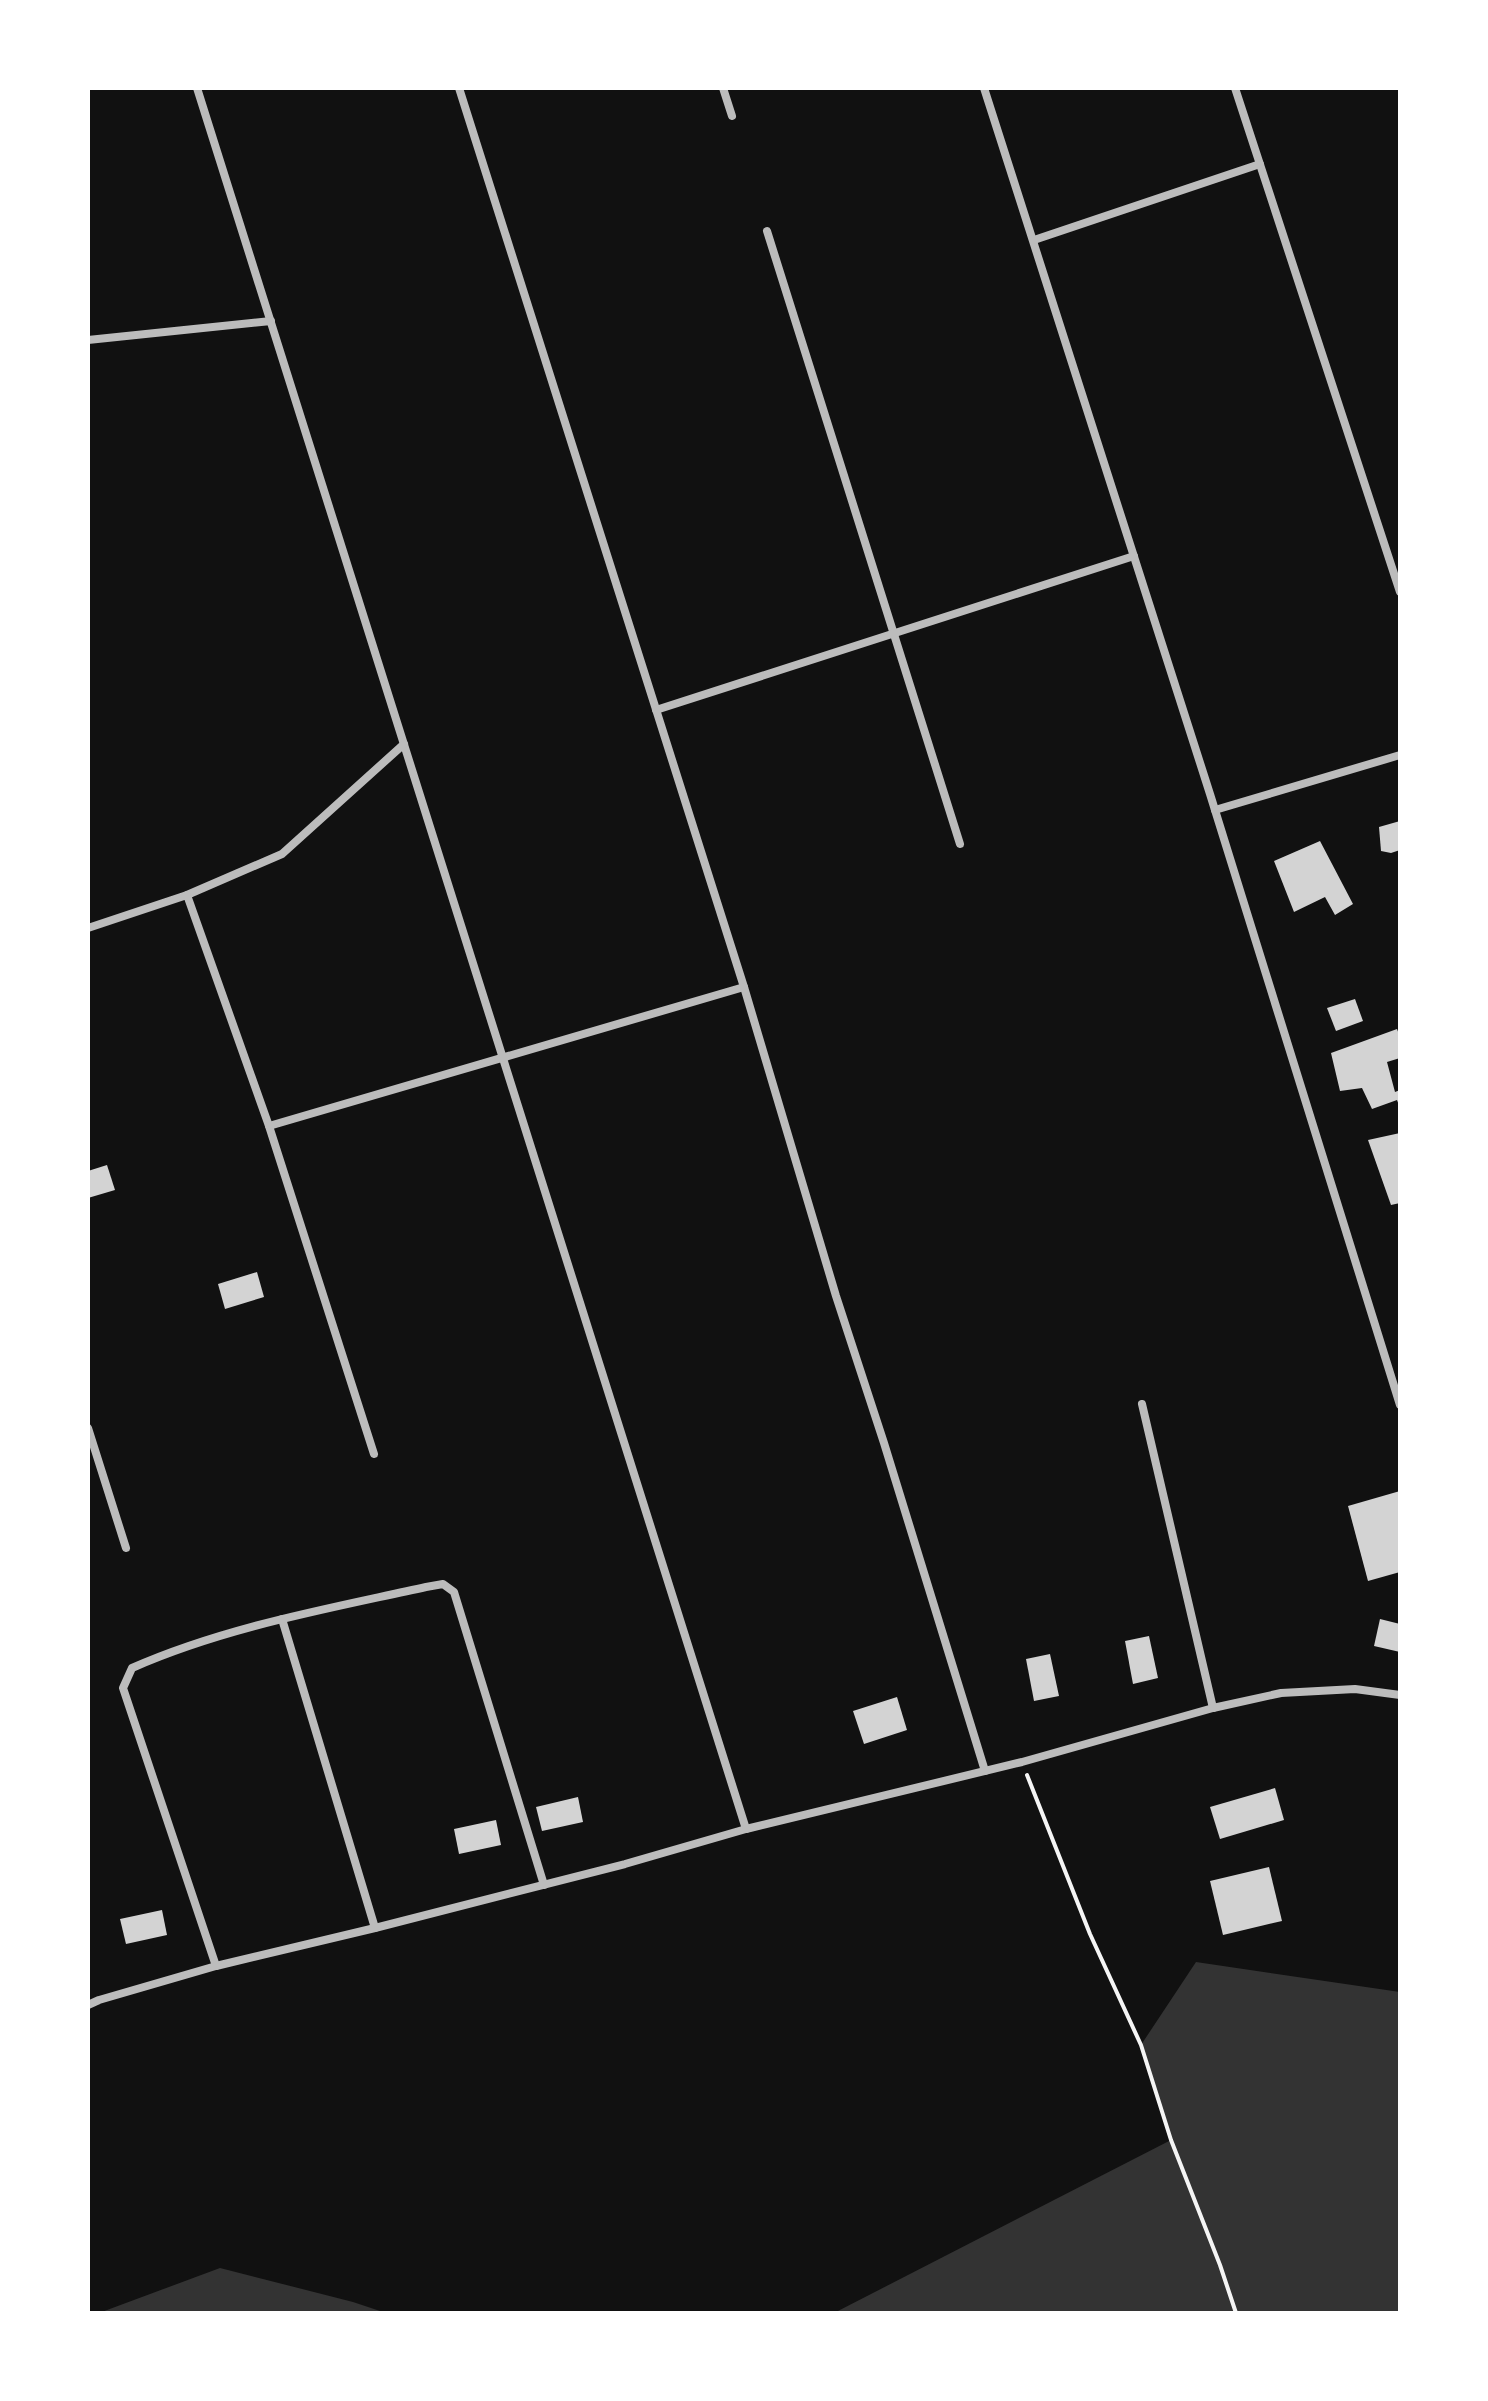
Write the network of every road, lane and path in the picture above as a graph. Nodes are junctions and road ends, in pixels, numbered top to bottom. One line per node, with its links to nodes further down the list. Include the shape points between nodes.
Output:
1 (197, 88): 10 (street)
2 (459, 88): 15 (street)
3 (723, 88): 6 (street)
4 (984, 88): 9 (street)
5 (1235, 88): 7 (street)
6 (732, 116)
7 (1260, 164): 9 (street); 13 (street)
8 (767, 231): 14 (street)
9 (1034, 240): 12 (street)
10 (271, 321): 11 (street); 16 (street)
11 (88, 340)
12 (1134, 556): 14 (street); 18 (street)
13 (1400, 592)
14 (893, 633): 15 (street); 19 (street)
15 (656, 710): 22 (street)
16 (404, 744): 20 (street, via 282,854); 23 (street)
17 (1400, 755): 18 (street)
18 (1215, 810): 26 (street)
19 (960, 844)
20 (187, 895): 21 (street); 24 (street)
21 (88, 928)
22 (744, 987): 23 (street); 34 (street)
23 (504, 1059): 24 (street); 35 (street)
24 (269, 1126): 28 (street)
25 (1142, 1404): 32 (street)
26 (1400, 1405)
27 (88, 1428): 29 (street)
28 (374, 1454)
29 (126, 1548)
30 (282, 1619): 36 (street, via 443,1584 454,1592); 37 (street); 38 (street, via 175,1649 132,1668 123,1688)
31 (1400, 1695): 32 (street, via 1355,1689 1281,1693)
32 (1213, 1708): 33 (street)
33 (1022, 1762): 34 (street); 40 (path, via 1141,2045)
34 (985, 1771): 35 (street)
35 (746, 1829): 36 (street)
36 (544, 1885): 37 (street)
37 (375, 1928): 38 (street)
38 (216, 1966): 39 (street)
39 (88, 2005)
40 (1236, 2313)

